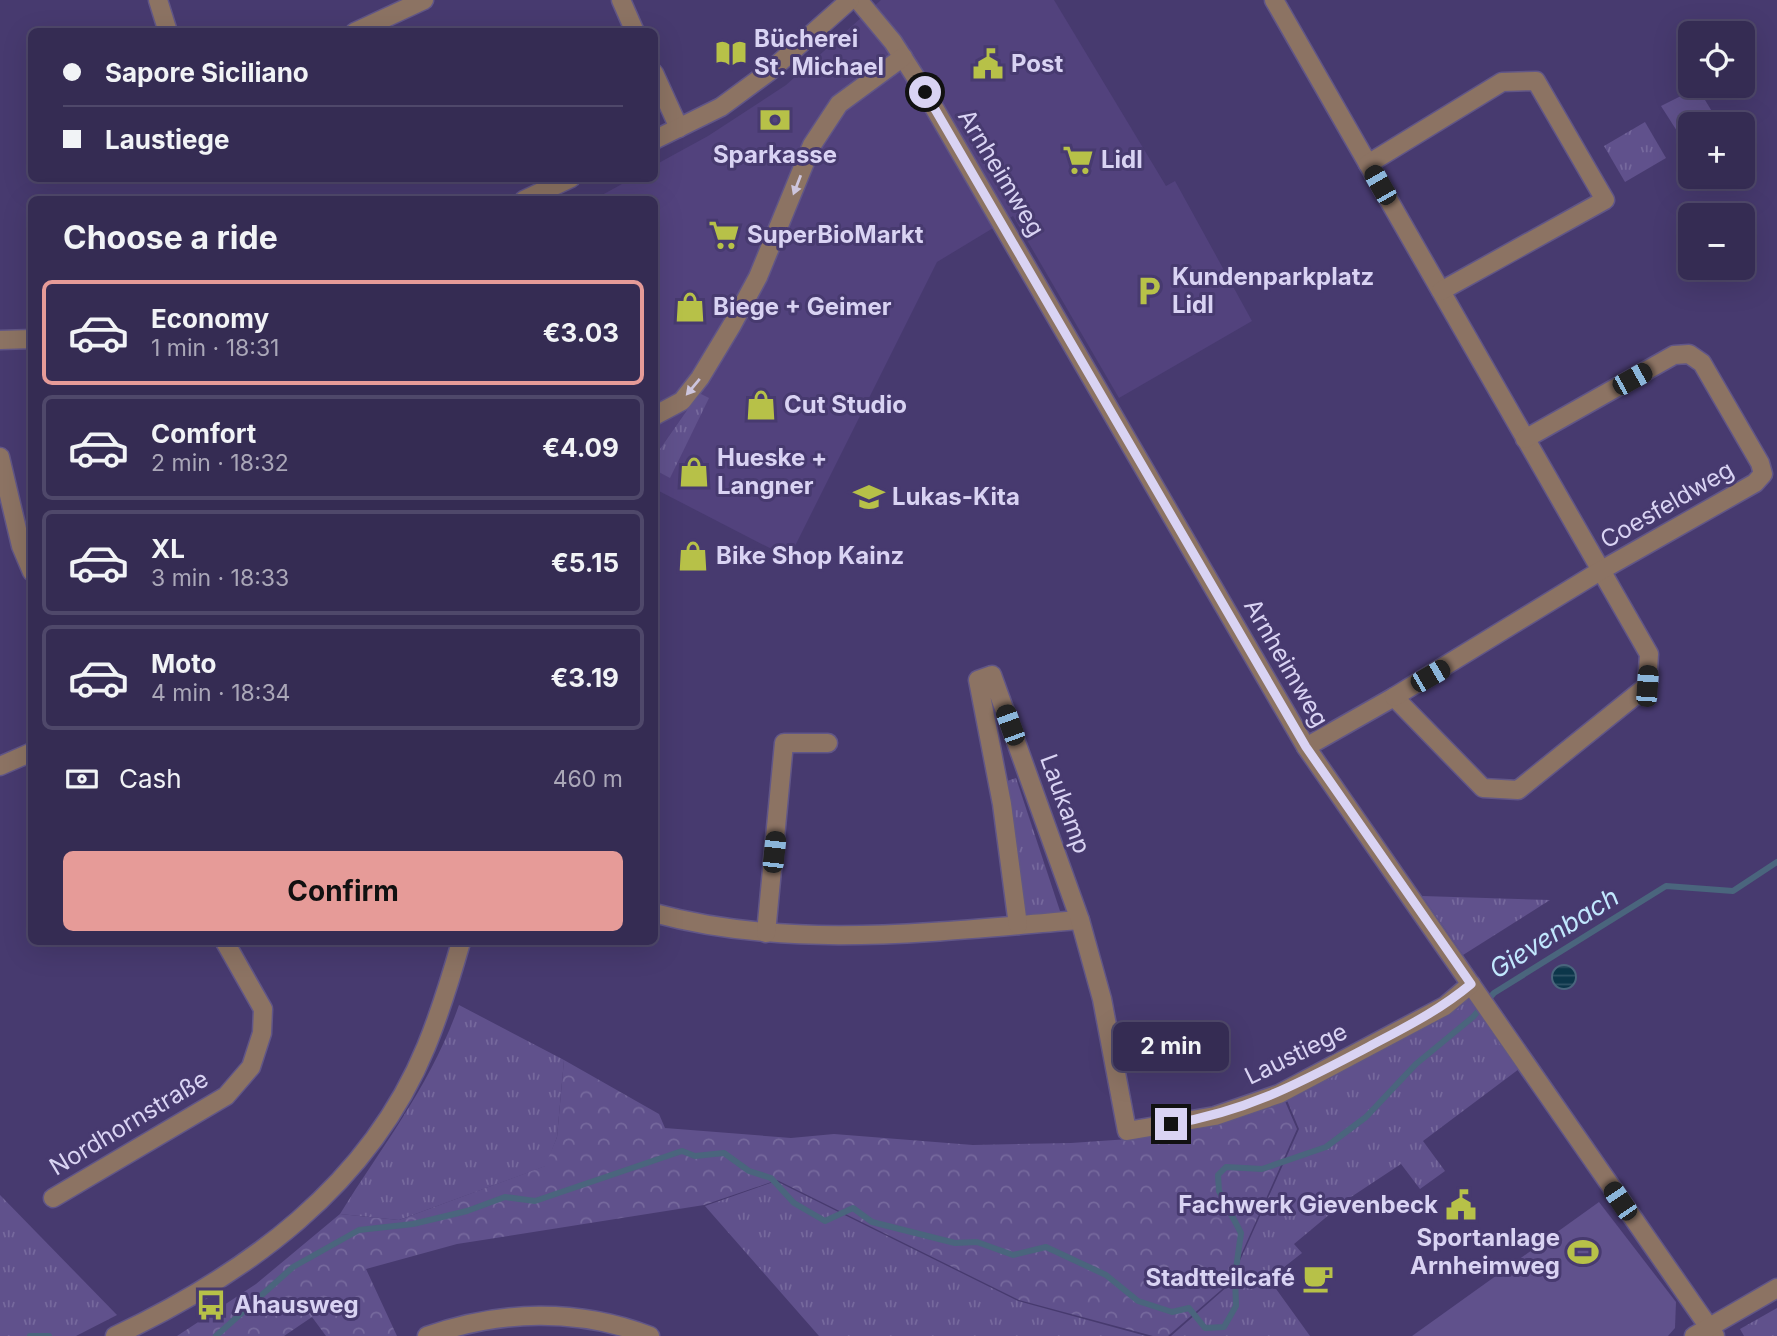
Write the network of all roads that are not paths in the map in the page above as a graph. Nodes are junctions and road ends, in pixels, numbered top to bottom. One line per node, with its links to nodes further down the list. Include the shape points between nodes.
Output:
1 (158, 0): 7 (street)
2 (424, 0): 8 (street)
3 (621, 0): 9 (street)
4 (850, 0): 12 (street, via 770,71 721,107)
5 (859, 0): 10 (street, Arnheimweg)
6 (1275, 0): 14 (street, Coesfeldweg)
7 (167, 28)
8 (364, 28)
9 (633, 28)
10 (903, 57): 20 (street, one-way to 20, via 839,104 812,145 758,277 726,335 682,401); 27 (street, Arnheimweg)
11 (658, 82): 12 (street)
12 (679, 128): 13 (street)
13 (658, 138)
14 (1368, 164): 17 (street, Coesfeldweg); 17 (street, via 1502,82 1536,81 1605,200)
15 (562, 182): 16 (street)
16 (533, 196)
17 (1441, 291): 21 (street, Coesfeldweg)
18 (28, 338): 19 (street)
19 (0, 340)
20 (658, 414)
21 (1525, 439): 24 (street, Coesfeldweg); 24 (street, Coesfeldweg, via 1674,355 1689,354 1702,363 1760,463 1763,474 1755,483)
22 (0, 457): 23 (street)
23 (28, 563)
24 (1600, 571): 25 (street, Coesfeldweg); 25 (street, Coesfeldweg, via 1649,654 1647,686 1518,790 1483,788)
25 (1394, 698): 27 (street, Coesfeldweg)
26 (828, 743): 33 (street, via 784,743)
27 (1306, 747): 36 (street, Arnheimweg)
28 (28, 753): 29 (street)
29 (0, 766)
30 (658, 914): 33 (street)
31 (1080, 920): 32 (street); 32 (street, Laukamp, via 992,675 978,680 1002,804); 37 (street, Laukamp, via 1102,999)
32 (1018, 925): 33 (street, via 880,935)
33 (766, 933)
34 (227, 945): 38 (street, Nordhornstraße, via 263,1009 262,1033 251,1067 226,1096)
35 (460, 945): 41 (street, via 425,1049 391,1114 328,1194 289,1231 224,1278)
36 (1473, 987): 37 (street, Laustiege, via 1279,1094 1215,1116); 40 (street, Arnheimweg)
37 (1127, 1131)
38 (53, 1198)
39 (1777, 1288): 40 (street)
40 (1706, 1333)
41 (115, 1336)
42 (428, 1336): 43 (street, via 483,1320 572,1315)
43 (650, 1336)

